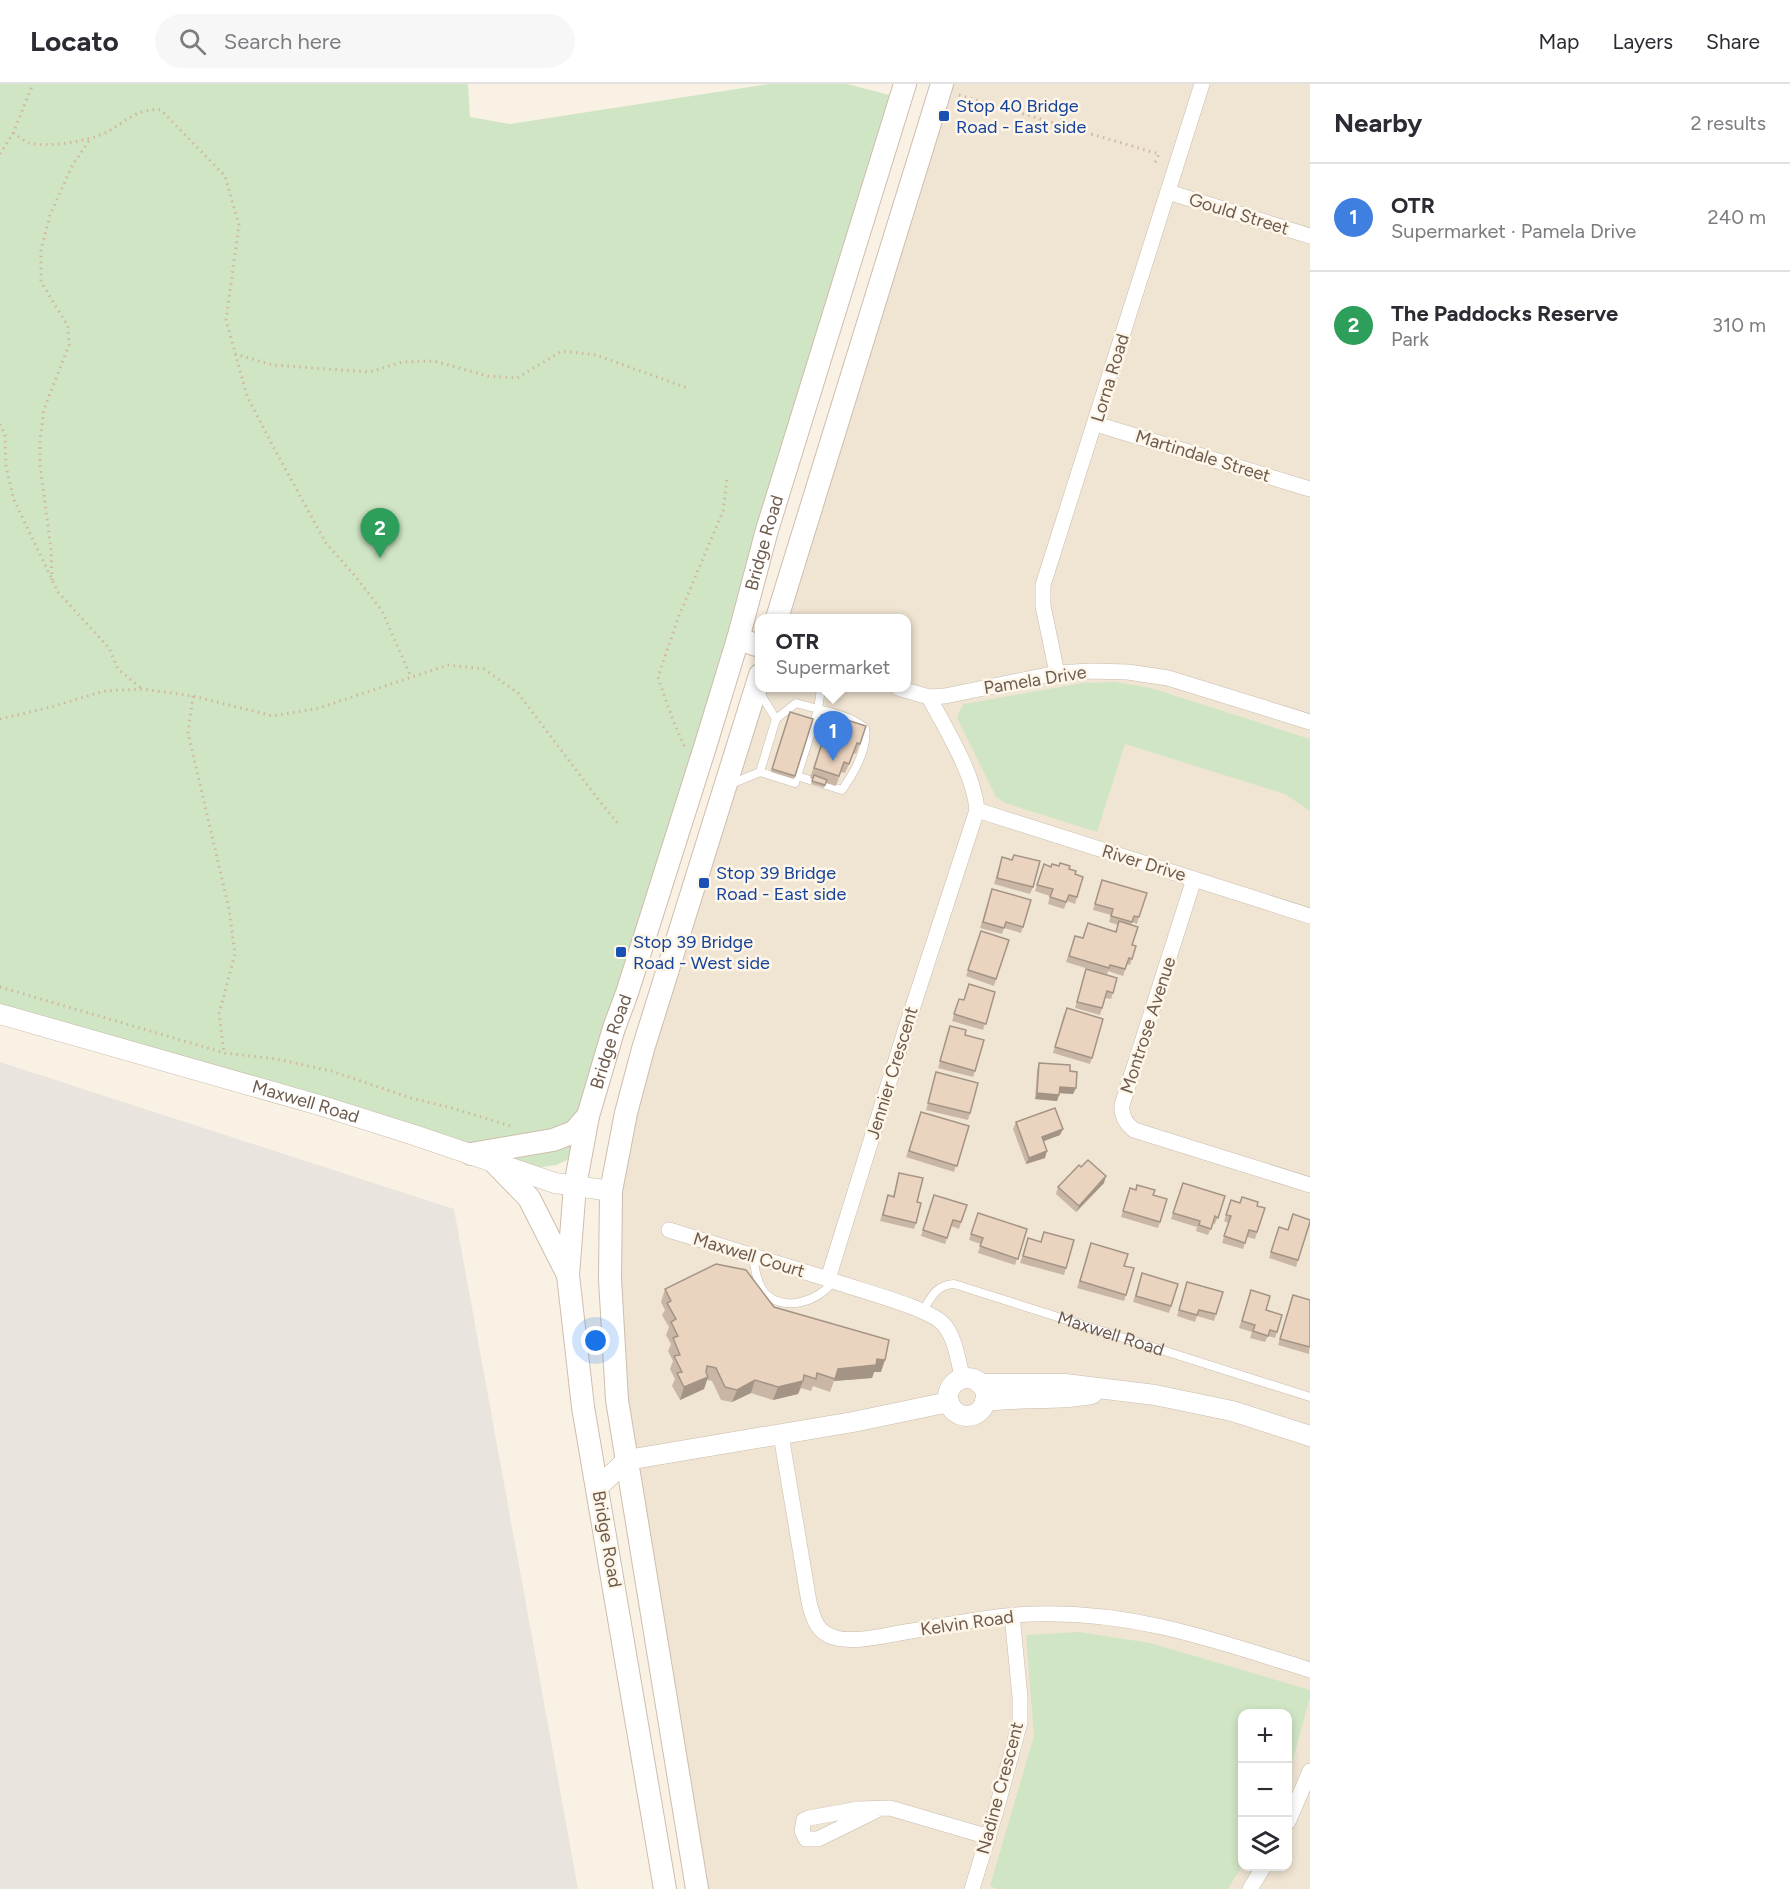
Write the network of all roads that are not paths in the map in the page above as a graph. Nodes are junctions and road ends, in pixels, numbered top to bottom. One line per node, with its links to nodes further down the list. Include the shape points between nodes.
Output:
1 (905, 84): 9 (main road, Bridge Road, via 767,530)
2 (1202, 84): 4 (street, Lorna Road)
3 (949, 89): 8 (main road, Bridge Road)
4 (1168, 192): 5 (street, Gould Street); 6 (street, Lorna Road)
5 (1310, 236)
6 (1096, 424): 7 (street, Martindale Street); 11 (street, Lorna Road, via 1043,585 1043,606)
7 (1310, 489)
8 (778, 614)
9 (738, 639): 10 (main road); 27 (main road, Bridge Road)
10 (755, 645)
11 (1058, 673): 16 (street, Pamela Drive); 19 (street, Pamela Drive, via 1128,672 1168,678)
12 (755, 689): 22 (main road, Bridge Road)
13 (911, 691): 16 (street, Pamela Drive)
14 (764, 692): 18 (lane)
15 (820, 692): 17 (lane)
16 (929, 697): 23 (street, via 974,790)
17 (818, 710): 18 (lane, via 796,703); 21 (lane); 21 (lane, via 856,721 865,728 867,738 854,773 842,790)
18 (776, 719): 20 (lane)
19 (1310, 722)
20 (760, 772): 21 (lane, via 795,783); 22 (lane)
21 (797, 776)
22 (724, 787): 32 (main road, Bridge Road, via 643,1049)
23 (977, 810): 24 (street, River Drive); 36 (street, Jennier Crescent, via 908,1020)
24 (1194, 879): 25 (street, River Drive); 30 (street, Montrose Avenue, via 1122,1105 1123,1115 1134,1130)
25 (1310, 916)
26 (0, 1014): 28 (street, Maxwell Road, via 319,1105)
27 (588, 1116): 28 (main road, via 574,1132 553,1140); 31 (main road, Bridge Road)
28 (471, 1154): 29 (street, Maxwell Road)
29 (495, 1163): 31 (street, Maxwell Road); 35 (main road, via 529,1198)
30 (1310, 1185)
31 (574, 1186): 32 (street, Maxwell Road); 35 (main road, Bridge Road)
32 (610, 1191): 43 (main road, Bridge Road, via 612,1339)
33 (669, 1230): 34 (street, Maxwell Court)
34 (753, 1257): 36 (street, Maxwell Court); 36 (lane, via 760,1286 775,1300 789,1303 810,1299 823,1293)
35 (568, 1275): 44 (main road, Bridge Road, via 583,1407)
36 (831, 1280): 37 (street)
37 (923, 1311): 38 (street, via 947,1329); 39 (lane, Maxwell Road, via 936,1290 954,1284)
38 (976, 1388): 40 (street, via 956,1382 948,1395); 40 (street, via 979,1412 967,1416 956,1412); 42 (street, via 1065,1384 1155,1395 1203,1404)
39 (1310, 1397)
40 (949, 1402): 41 (street)
41 (781, 1435): 43 (street); 45 (street, Kelvin Road, via 809,1602 822,1632 833,1638 850,1639)
42 (1310, 1436)
43 (627, 1460): 44 (street); 53 (main road, Bridge Road)
44 (598, 1487): 52 (main road, Bridge Road)
45 (1012, 1615): 46 (street, Kelvin Road, via 1083,1615 1152,1624); 50 (street, Nadine Crescent, via 1020,1722)
46 (1310, 1670)
47 (1310, 1771): 49 (street)
48 (881, 1808): 50 (street, via 898,1809)
49 (1289, 1817)
50 (989, 1837): 54 (street, Nadine Crescent)
51 (1261, 1871): 55 (street)
52 (665, 1889)
53 (697, 1889)
54 (972, 1889)
55 (1251, 1889)

